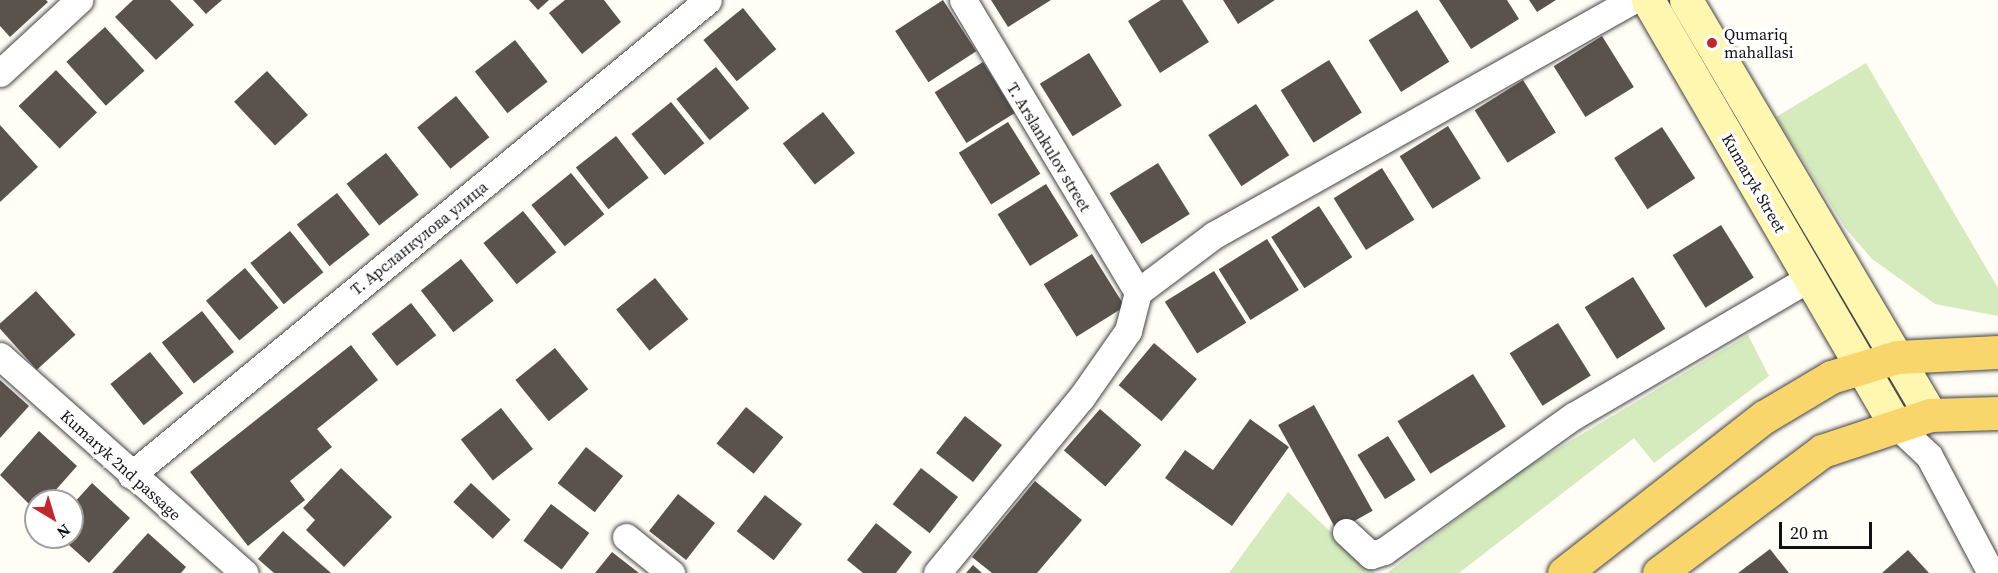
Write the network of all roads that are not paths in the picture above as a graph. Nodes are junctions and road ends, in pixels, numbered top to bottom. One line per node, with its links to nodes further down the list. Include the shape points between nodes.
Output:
1 (79, 0): 7 (street)
2 (708, 0): 18 (street, Т. Арсланкулова улица)
3 (963, 0): 9 (street, T. Arslankulov street)
4 (1632, 0): 9 (street, via 1214,235)
5 (1648, 0): 8 (main road, Kumaryk Street)
6 (1686, 0): 12 (main road, Kumaryk Street)
7 (0, 73)
8 (1809, 278): 13 (main road, Kumaryk Street); 19 (street, via 1575,414 1384,551 1371,555)
9 (1138, 292): 23 (street, via 1128,331 1081,398)
10 (1998, 352): 12 (main road)
11 (0, 356): 18 (street, Kumaryk 2nd passage)
12 (1897, 357): 13 (main road); 15 (main road, Kumaryk Street)
13 (1860, 366): 16 (main road, Kumaryk Street); 24 (main road, via 1831,377 1764,417)
14 (1998, 413): 15 (main road)
15 (1930, 415): 16 (main road); 17 (street)
16 (1894, 423): 17 (street); 25 (main road, via 1822,451)
17 (1929, 456): 26 (street)
18 (131, 475): 21 (street, Kumaryk 2nd passage)
19 (1346, 532)
20 (626, 537): 22 (street)
21 (244, 573)
22 (671, 573)
23 (937, 573)
24 (1564, 573)
25 (1659, 573)
26 (1991, 573)

